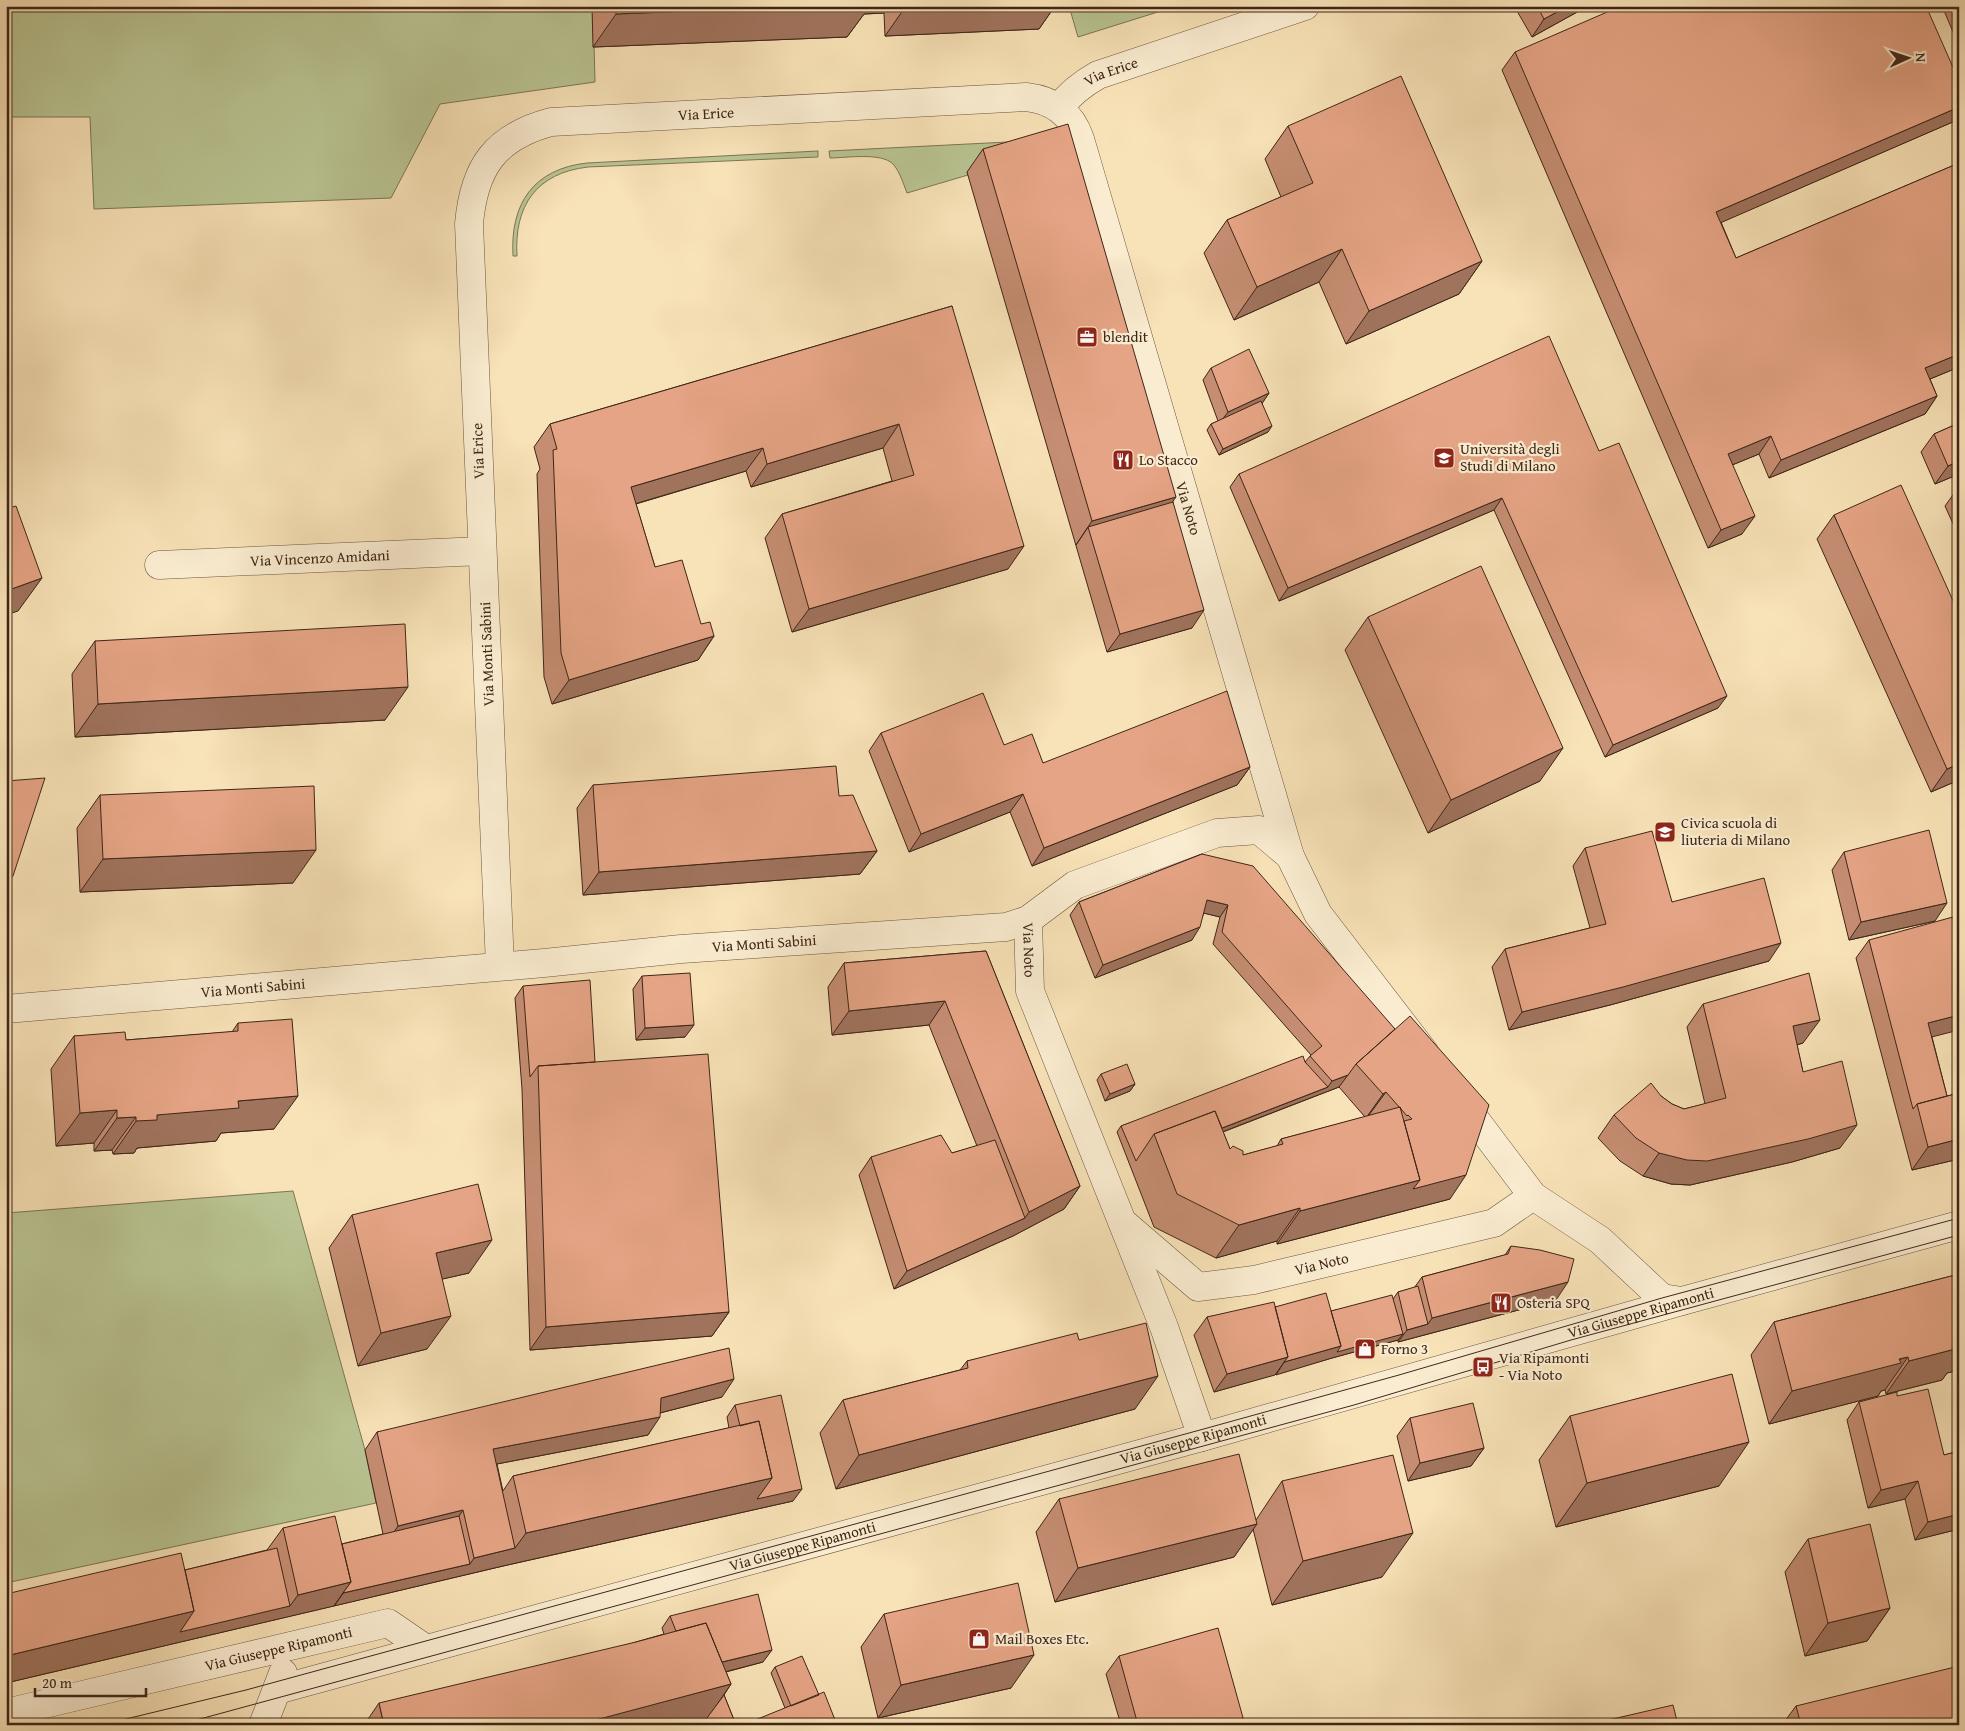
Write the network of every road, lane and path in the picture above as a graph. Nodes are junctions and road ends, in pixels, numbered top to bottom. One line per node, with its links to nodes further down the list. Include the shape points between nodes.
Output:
1 (1305, 6): 2 (street, Via Erice, via 1098,76 1075,90)
2 (1059, 108): 3 (street, Via Erice, via 1042,100 1019,97 571,120 538,125 509,139 493,155 480,176 469,224); 5 (street, Via Noto, via 1076,127 1085,152)
3 (482, 552): 4 (street, Via Vincenzo Amidani); 7 (street, Via Monti Sabini)
4 (159, 565)
5 (1290, 856): 6 (street, Via Noto, via 1259,830 1217,833 1075,885); 9 (street, Via Noto, via 1318,914)
6 (1028, 920): 7 (street, Via Monti Sabini, via 1006,927 681,949); 10 (street, Via Noto, via 1030,991)
7 (500, 966): 8 (street, Via Monti Sabini)
8 (6, 1009)
9 (1534, 1196): 10 (street, Via Noto, via 1494,1223 1254,1280 1198,1288); 12 (street, Via Noto, via 1600,1240 1662,1298)
10 (1124, 1223): 13 (street, Via Noto)
11 (1959, 1226): 12 (street, Via Giuseppe Ripamonti)
12 (1682, 1301): 13 (street, Via Giuseppe Ripamonti)
13 (1202, 1438): 15 (street, Via Giuseppe Ripamonti)
14 (293, 1645): 15 (street, Via Giuseppe Ripamonti, via 388,1623); 16 (street, Via Giuseppe Ripamonti); 17 (street)
15 (426, 1649): 17 (street, Via Giuseppe Ripamonti)
16 (237, 1658): 17 (street); 18 (street, Via Giuseppe Ripamonti)
17 (277, 1690): 19 (street); 20 (street)
18 (6, 1713)
19 (263, 1725)
20 (285, 1725)

